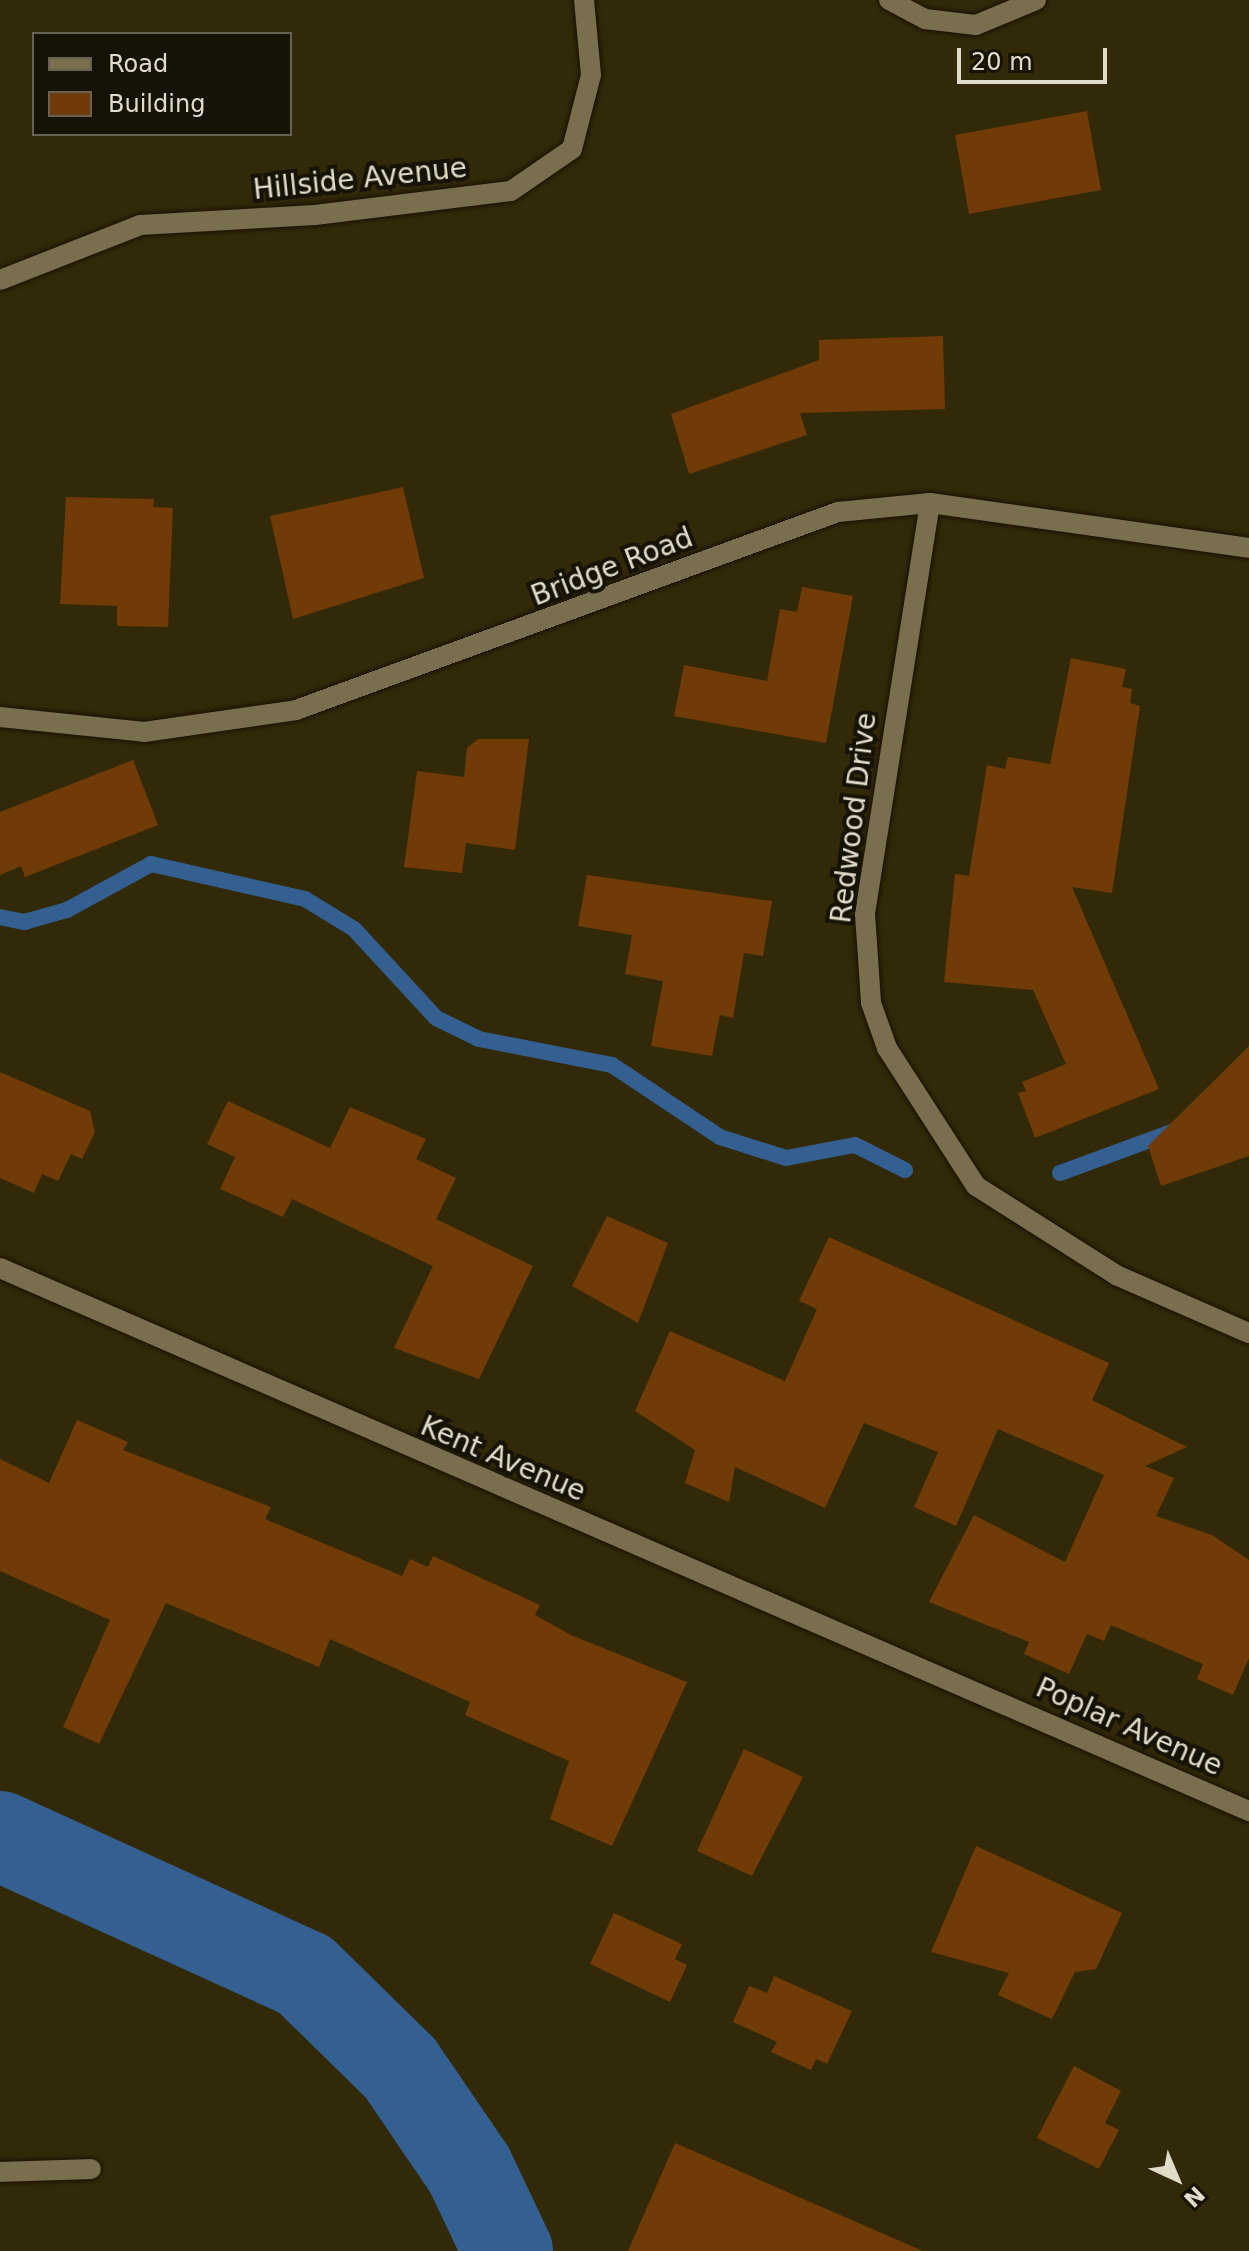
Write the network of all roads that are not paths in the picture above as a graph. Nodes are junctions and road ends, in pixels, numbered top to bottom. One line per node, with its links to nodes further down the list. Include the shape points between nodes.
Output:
1 (584, 0): 4 (street, Hillside Avenue, via 591,75 572,149 511,191 315,215 140,225)
2 (889, 0): 3 (street, via 925,19 976,25)
3 (1036, 0)
4 (0, 280)
5 (930, 503): 6 (street, Bridge Road); 7 (street, Bridge Road, via 838,512 296,710 144,732); 9 (street, Redwood Drive, via 865,914 871,1003 887,1048 976,1186 1116,1275)
6 (1249, 548)
7 (0, 717)
8 (0, 1268): 10 (street, Kent Avenue)
9 (1249, 1333)
10 (987, 1694): 11 (street, Poplar Avenue)
11 (1249, 1811)
12 (91, 2169): 13 (street)
13 (0, 2172)

